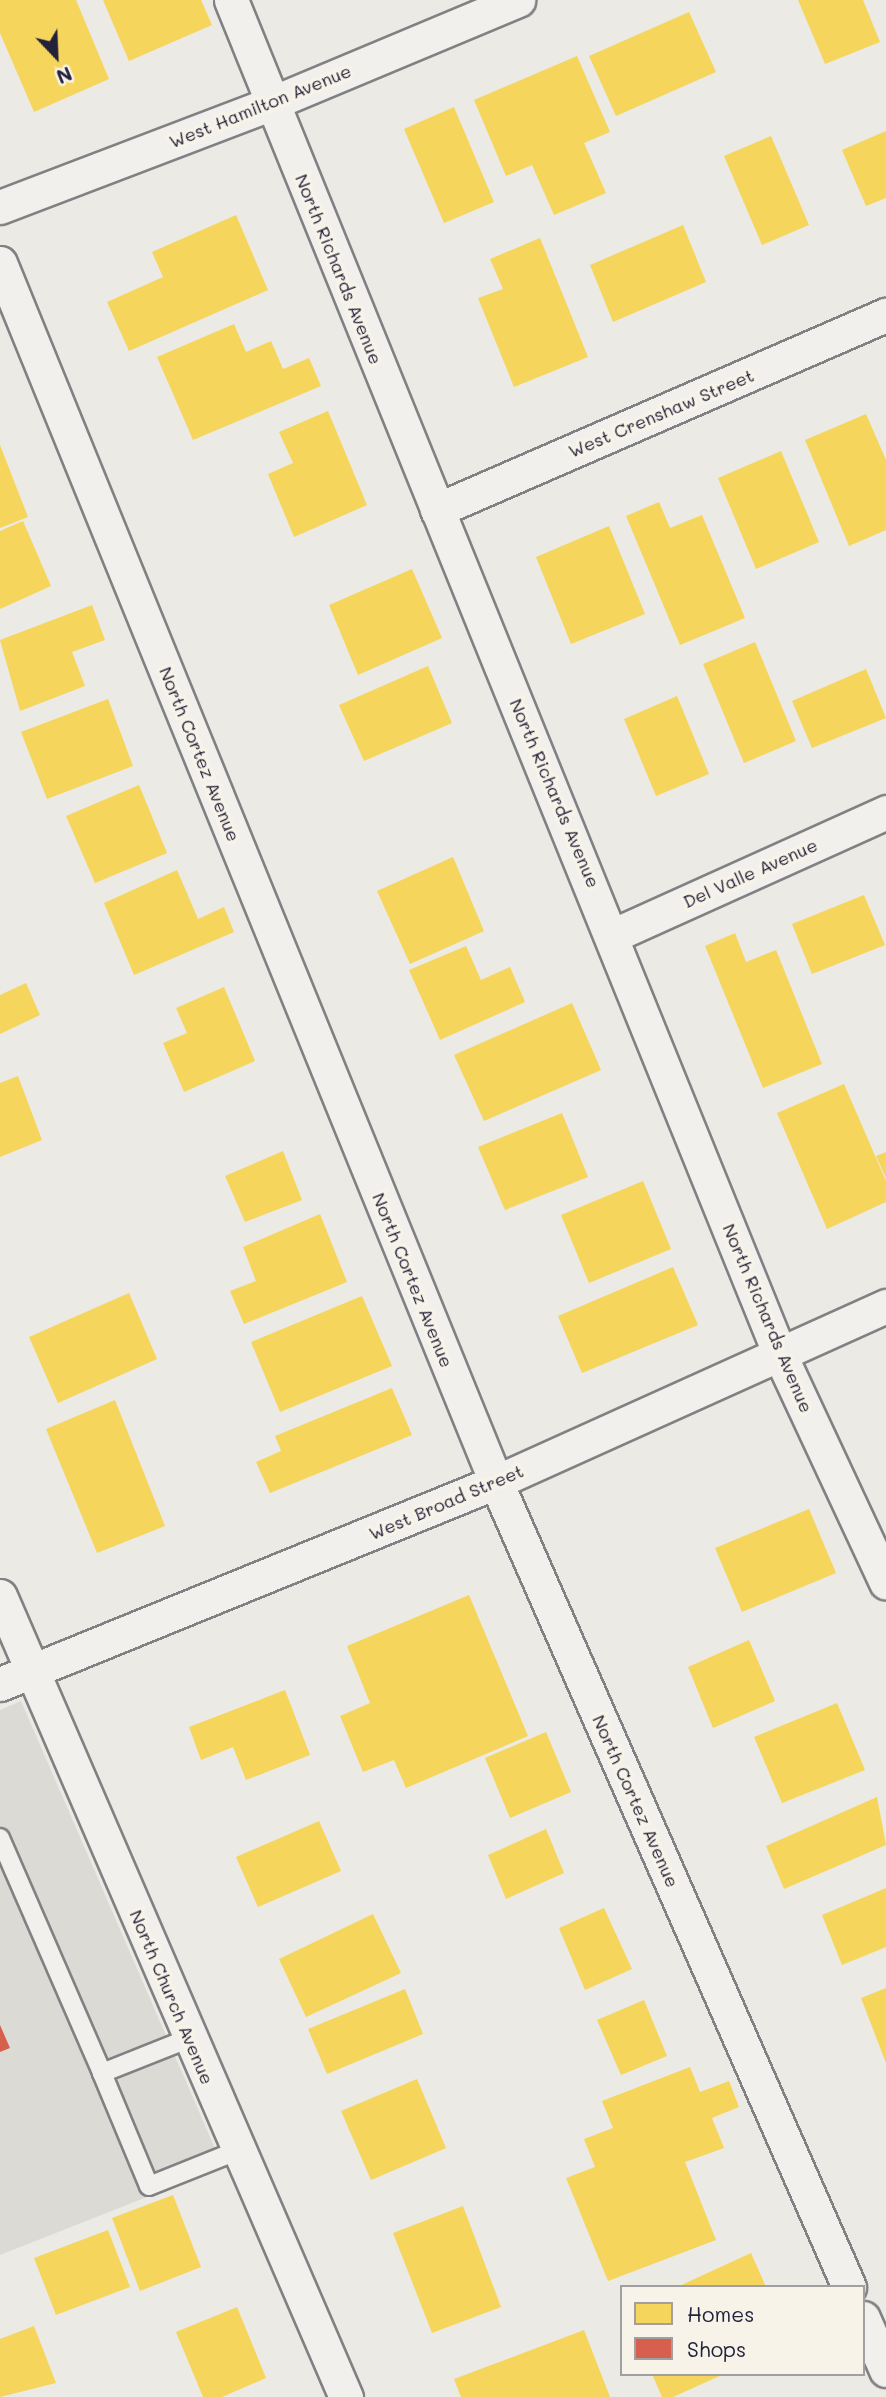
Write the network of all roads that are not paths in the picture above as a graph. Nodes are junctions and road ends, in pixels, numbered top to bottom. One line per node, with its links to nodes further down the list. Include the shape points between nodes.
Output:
1 (232, 0): 3 (street, North Richards Avenue)
2 (518, 0): 3 (street, West Hamilton Avenue)
3 (272, 103): 4 (street, West Hamilton Avenue); 7 (street, North Richards Avenue)
4 (0, 207)
5 (0, 263): 12 (street, North Cortez Avenue)
6 (886, 315): 7 (street, West Crenshaw Street)
7 (437, 510): 9 (street, North Richards Avenue)
8 (886, 812): 9 (street, Del Valle Avenue)
9 (614, 935): 11 (street, North Richards Avenue)
10 (886, 1306): 11 (street, West Broad Street)
11 (780, 1354): 12 (street, West Broad Street); 13 (street, North Richards Avenue)
12 (495, 1482): 15 (street, West Broad Street); 21 (street, North Cortez Avenue)
13 (886, 1583)
14 (0, 1596): 15 (street, North Church Avenue)
15 (32, 1671): 16 (street, West Broad Street); 18 (street, North Church Avenue)
16 (0, 1684)
17 (0, 1838): 19 (lane)
18 (190, 2038): 19 (lane); 20 (street, North Church Avenue)
19 (102, 2073): 20 (lane, via 149,2186)
20 (239, 2150): 24 (street, North Church Avenue)
21 (848, 2285)
22 (865, 2323): 23 (street)
23 (886, 2370)
24 (345, 2397)

